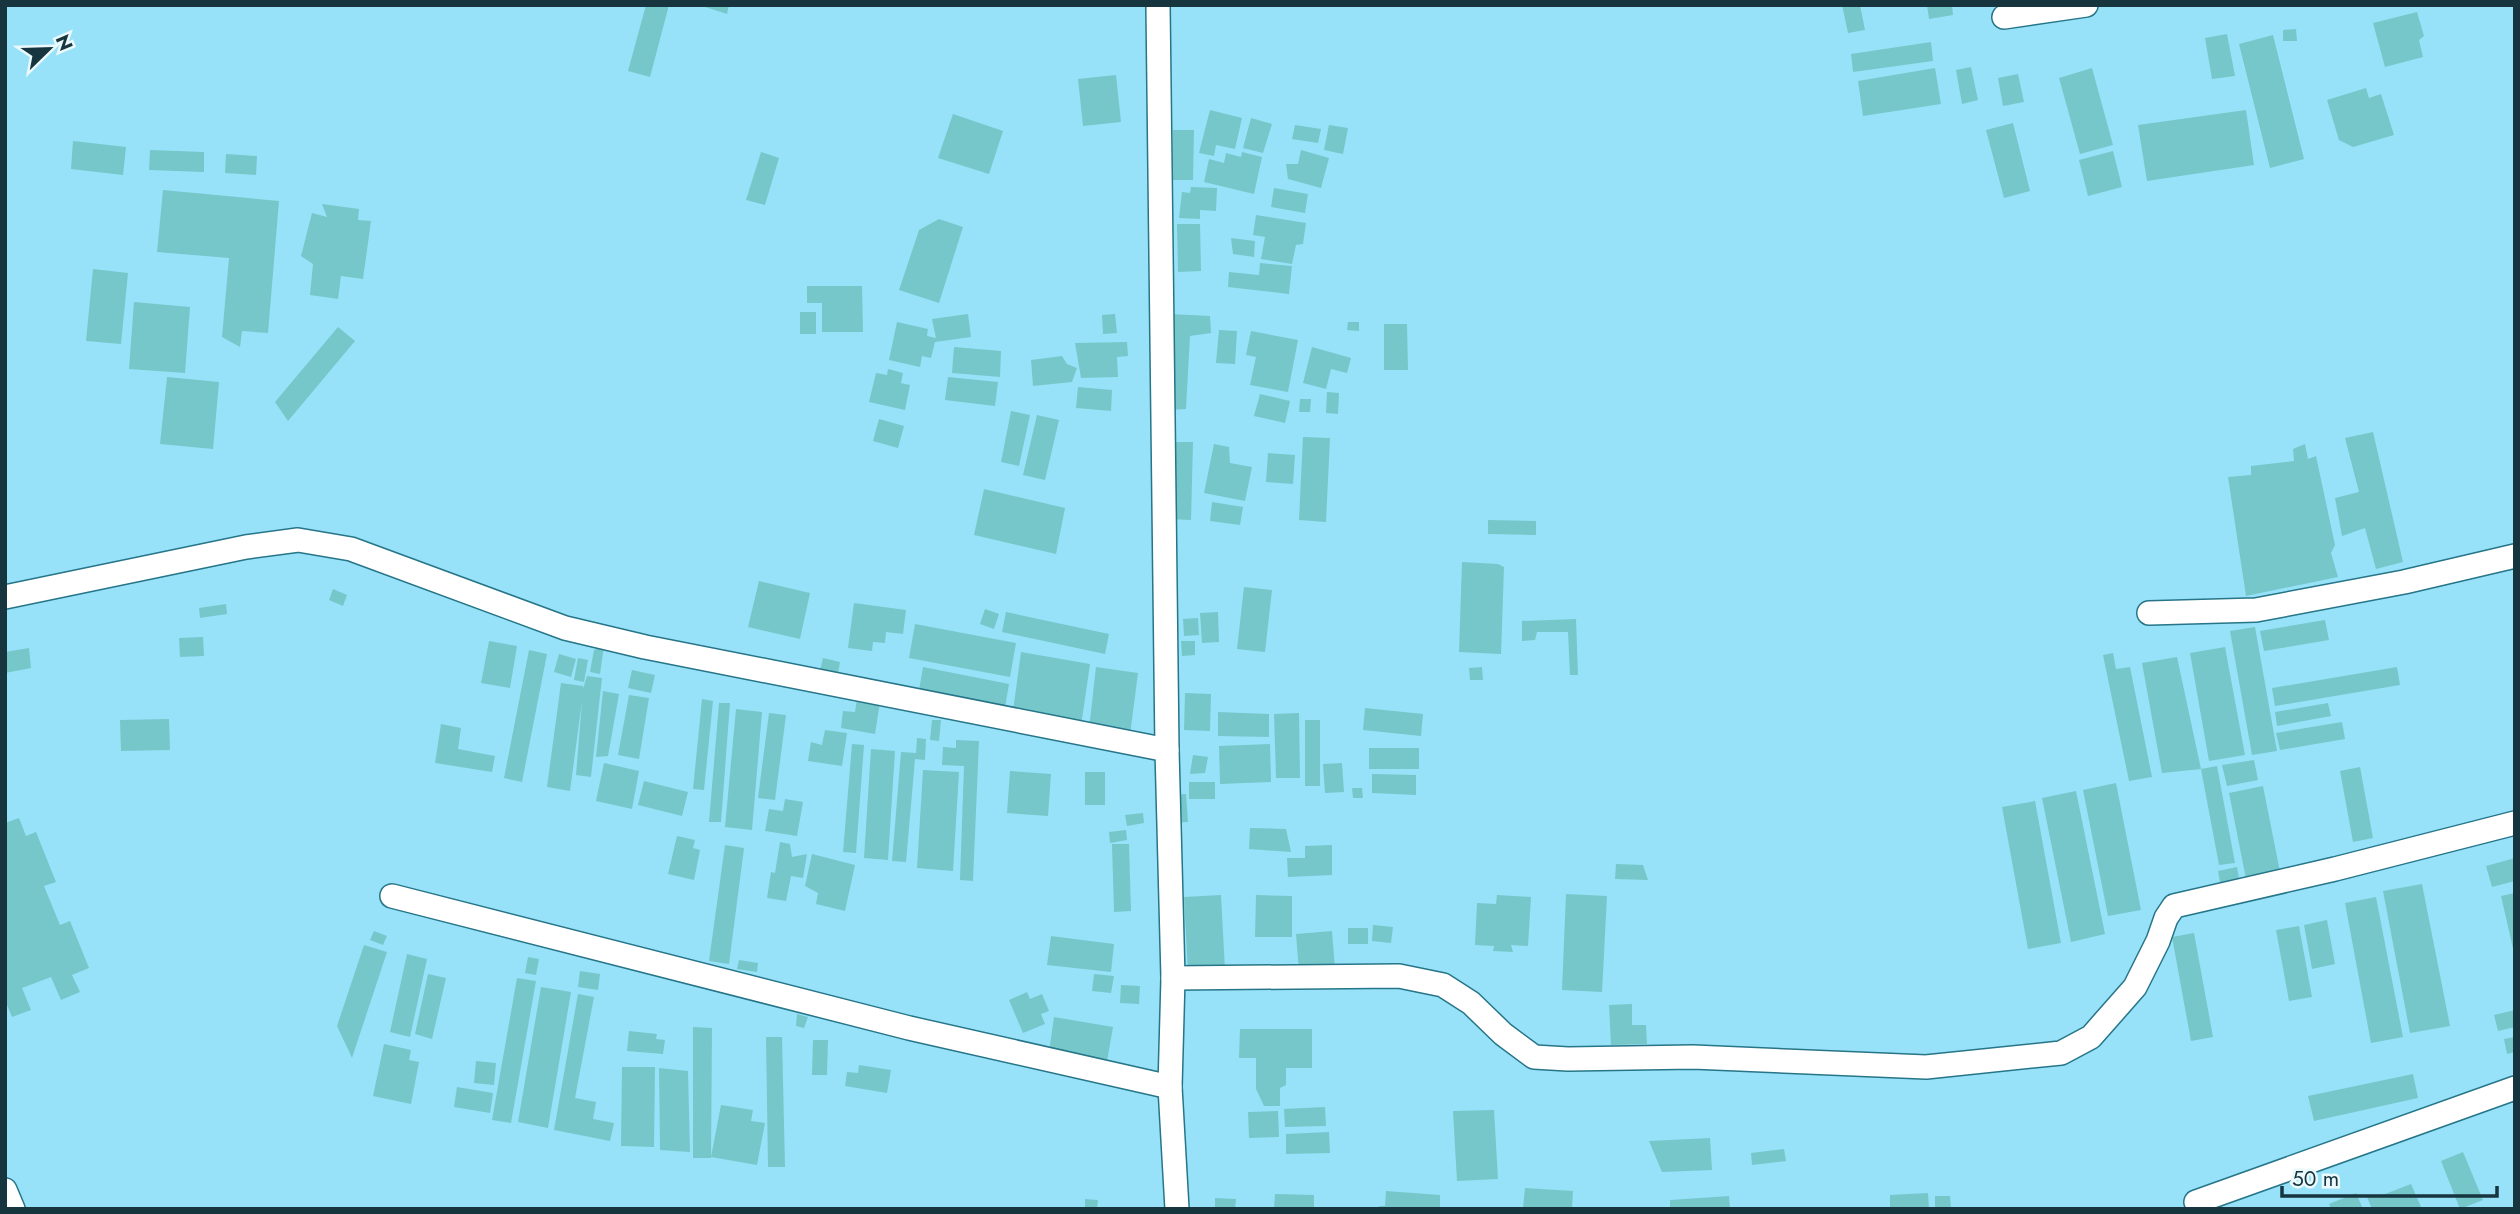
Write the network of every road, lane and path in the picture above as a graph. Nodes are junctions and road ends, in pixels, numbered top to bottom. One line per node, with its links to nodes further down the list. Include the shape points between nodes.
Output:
1 (1158, 5): 7 (street)
2 (2086, 5): 3 (street)
3 (2004, 17)
4 (2515, 556): 6 (street, via 2256,610)
5 (5, 597): 7 (street, via 246,547 298,541 351,549 565,628)
6 (2149, 614)
7 (1167, 750): 10 (street)
8 (2515, 823): 10 (street, via 2174,906 2135,987 2091,1037 2061,1053 1926,1067 1693,1057 1534,1057 1443,985 1399,976)
9 (392, 896): 11 (street, via 909,1028)
10 (1173, 978): 11 (street)
11 (1170, 1087): 16 (street)
12 (2515, 1088): 14 (street)
13 (5, 1191): 15 (street)
14 (2196, 1202)
15 (13, 1209)
16 (1177, 1209)

